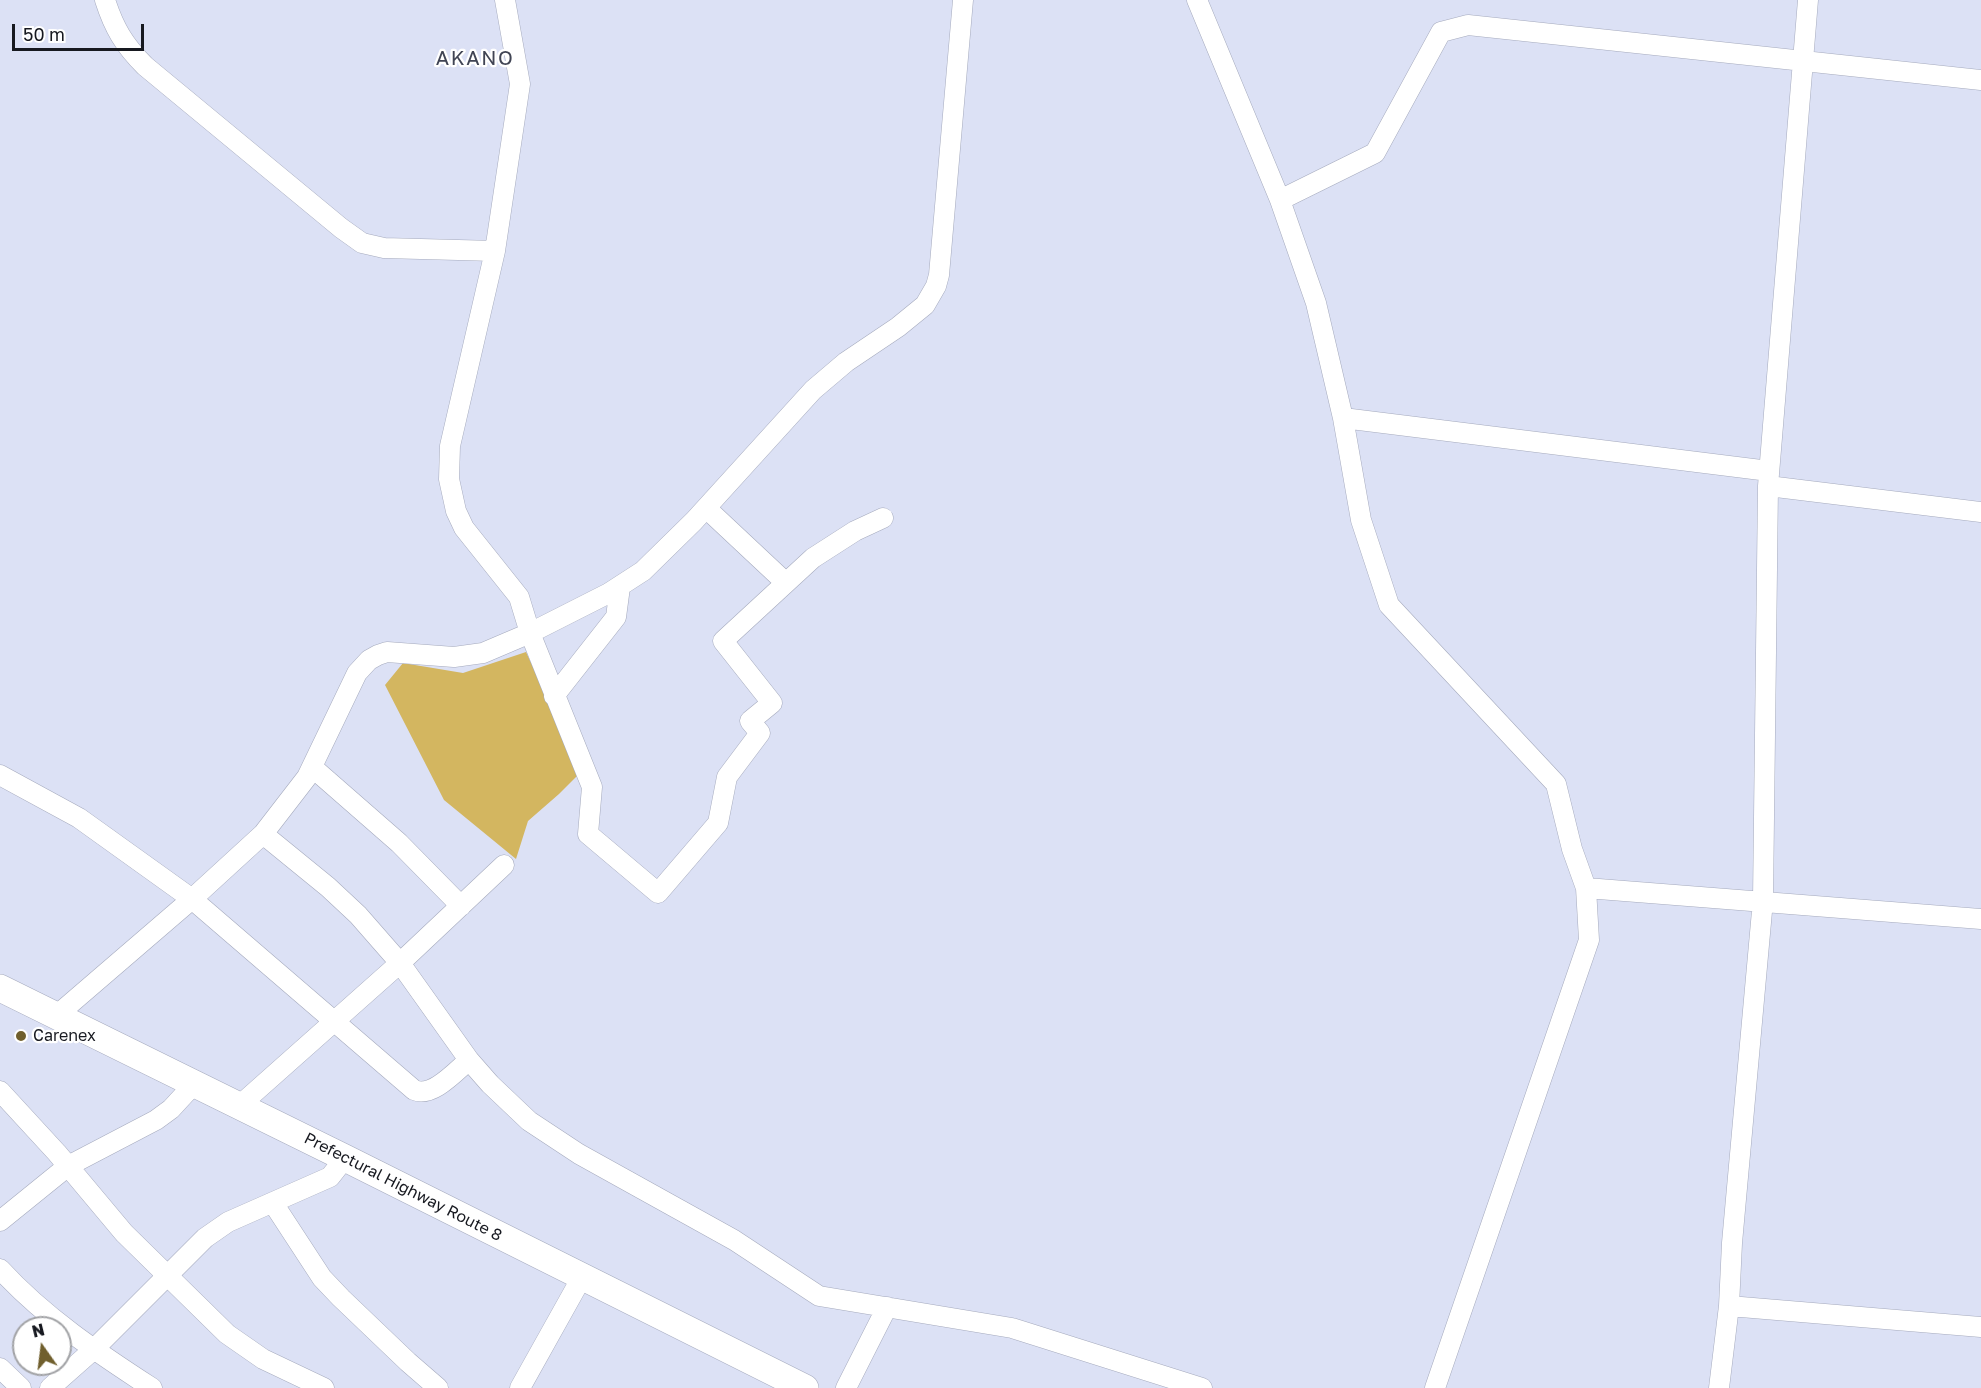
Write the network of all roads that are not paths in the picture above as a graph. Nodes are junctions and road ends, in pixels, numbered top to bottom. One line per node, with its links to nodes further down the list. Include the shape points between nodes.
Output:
1 (105, 0): 9 (street, via 125,44 145,66 362,243 384,248)
2 (505, 0): 9 (street, via 520,84)
3 (963, 0): 12 (street, via 939,275 931,296 898,327 813,390)
4 (1197, 0): 8 (street)
5 (1808, 0): 6 (street)
6 (1802, 60): 7 (street); 8 (street, via 1468,25 1441,32 1375,153); 11 (street)
7 (1981, 80)
8 (1280, 200): 10 (street, via 1316,303)
9 (495, 251): 17 (street, via 450,446 449,479 464,528 519,597)
10 (1343, 418): 11 (street); 23 (street, via 1362,520 1389,605 1556,784)
11 (1768, 478): 13 (street); 25 (street)
12 (705, 508): 15 (street); 16 (street, via 660,556)
13 (1981, 512)
14 (883, 518): 15 (street, via 831,545)
15 (785, 582): 18 (street, via 723,641 772,703 750,721 760,733 727,777 718,823 658,893 588,834 592,787)
16 (620, 587): 17 (street); 18 (street, via 616,617)
17 (530, 633): 18 (street); 19 (street, via 474,656 393,652 373,657 353,681)
18 (554, 696)
19 (312, 767): 21 (street, via 296,794); 26 (street, via 399,843)
20 (0, 775): 24 (street, via 79,818)
21 (263, 834): 24 (street); 28 (street, via 342,900)
22 (504, 865): 26 (street)
23 (1586, 888): 25 (street); 57 (street, via 1589,940)
24 (192, 899): 30 (street); 31 (street)
25 (1763, 900): 27 (street); 43 (street)
26 (461, 906): 28 (street)
27 (1981, 919)
28 (400, 963): 31 (street); 32 (street)
29 (0, 988): 30 (main road, Prefectural Highway Route 8)
30 (56, 1016): 33 (main road, Prefectural Highway Route 8)
31 (334, 1021): 32 (street, via 419,1092 432,1090); 35 (street)
32 (469, 1060): 44 (street, via 529,1121 579,1154 734,1240 819,1296)
33 (194, 1084): 35 (main road, Prefectural Highway Route 8); 37 (street, via 156,1120)
34 (0, 1091): 37 (street)
35 (239, 1106): 36 (main road, Prefectural Highway Route 8)
36 (345, 1158): 38 (street, via 330,1176); 42 (main road, Prefectural Highway Route 8)
37 (68, 1166): 39 (street); 41 (street, via 124,1233)
38 (273, 1203): 41 (street, via 228,1222 205,1238); 52 (street, via 328,1285)
39 (0, 1221)
40 (0, 1269): 46 (street)
41 (167, 1275): 46 (street); 51 (street, via 245,1348)
42 (582, 1277): 53 (street); 54 (main road, Prefectural Highway Route 8)
43 (1729, 1306): 45 (street); 58 (street)
44 (886, 1307): 55 (street); 56 (street, via 1012,1328)
45 (1981, 1327)
46 (93, 1350): 49 (street); 50 (street)
47 (0, 1368): 48 (street)
48 (21, 1388)
49 (50, 1388)
50 (152, 1388)
51 (324, 1388)
52 (438, 1388)
53 (520, 1388)
54 (805, 1388)
55 (846, 1388)
56 (1202, 1388)
57 (1435, 1388)
58 (1719, 1388)

